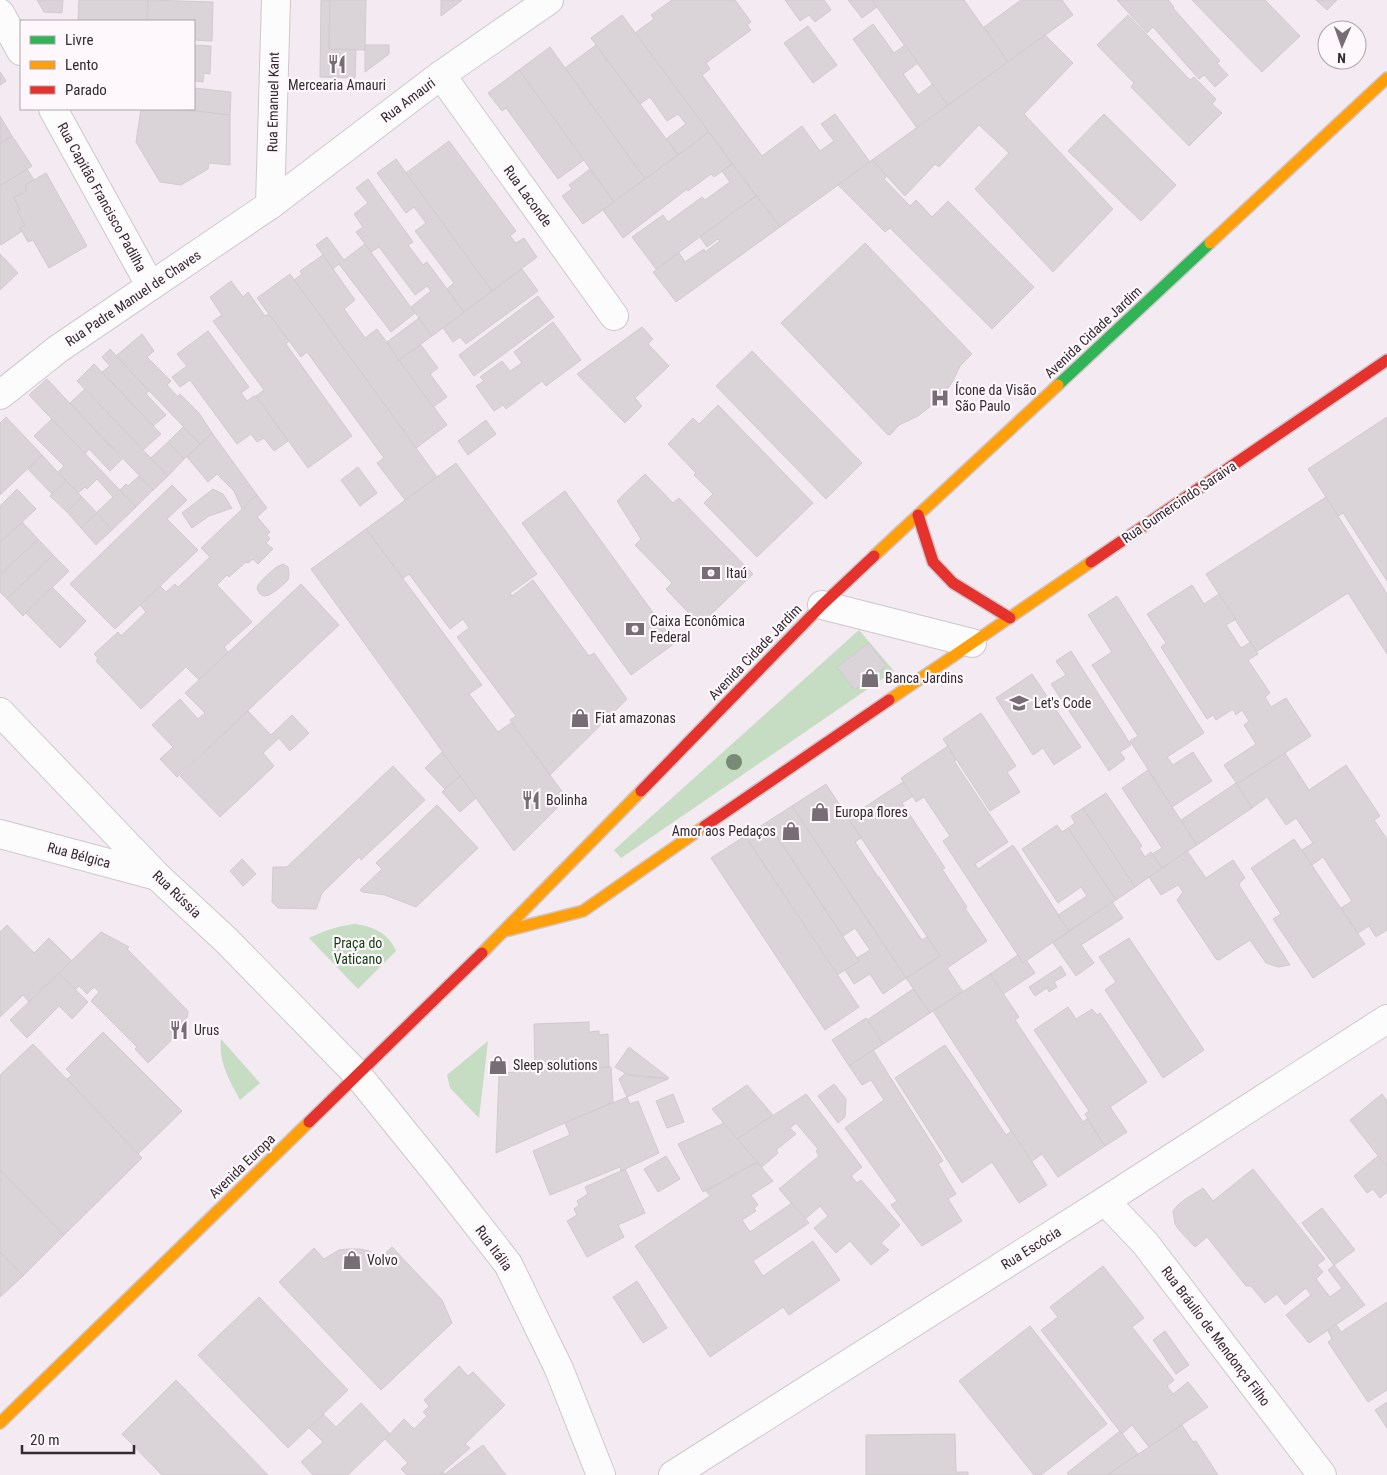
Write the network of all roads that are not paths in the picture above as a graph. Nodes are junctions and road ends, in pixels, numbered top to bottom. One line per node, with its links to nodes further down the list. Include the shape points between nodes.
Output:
1 (276, 0): 8 (street, Rua Emanuel Kant)
2 (549, 0): 5 (street, Rua Amauri)
3 (0, 12): 4 (street)
4 (20, 49)
5 (441, 75): 8 (street, Rua Amauri); 10 (street, Rua Laconde)
6 (1387, 78): 13 (main road, Avenida Cidade Jardim)
7 (54, 110): 9 (street, Rua Capitão Francisco Padilha)
8 (270, 205): 9 (street, Rua Padre Manuel de Chaves)
9 (150, 285): 12 (street, Rua Padre Manuel de Chaves, via 58,349)
10 (614, 316)
11 (1387, 360): 15 (main road, Rua Gumercindo Saraiva)
12 (0, 395)
13 (918, 515): 14 (main road, Avenida Cidade Jardim); 15 (main road, via 933,562 953,582)
14 (822, 605): 16 (street); 20 (main road, Avenida Cidade Jardim)
15 (1010, 618): 16 (main road, Rua Gumercindo Saraiva)
16 (972, 643): 20 (main road, Rua Gumercindo Saraiva, via 583,911)
17 (0, 712): 19 (street, Rua Rússia)
18 (0, 834): 19 (street, Rua Bélgica)
19 (157, 876): 22 (street, Rua Rússia, via 226,940)
20 (505, 931): 22 (main road, Avenida Europa)
21 (1387, 1018): 23 (street, Rua Escócia)
22 (357, 1074): 24 (main road, Avenida Europa); 25 (street, Rua Itália, via 508,1264 559,1369)
23 (1105, 1201): 26 (street, Rua Escócia); 27 (street, Rua Bráulio de Mendonça Filho, via 1145,1243)
24 (0, 1423)
25 (601, 1475)
26 (672, 1475)
27 (1322, 1475)

